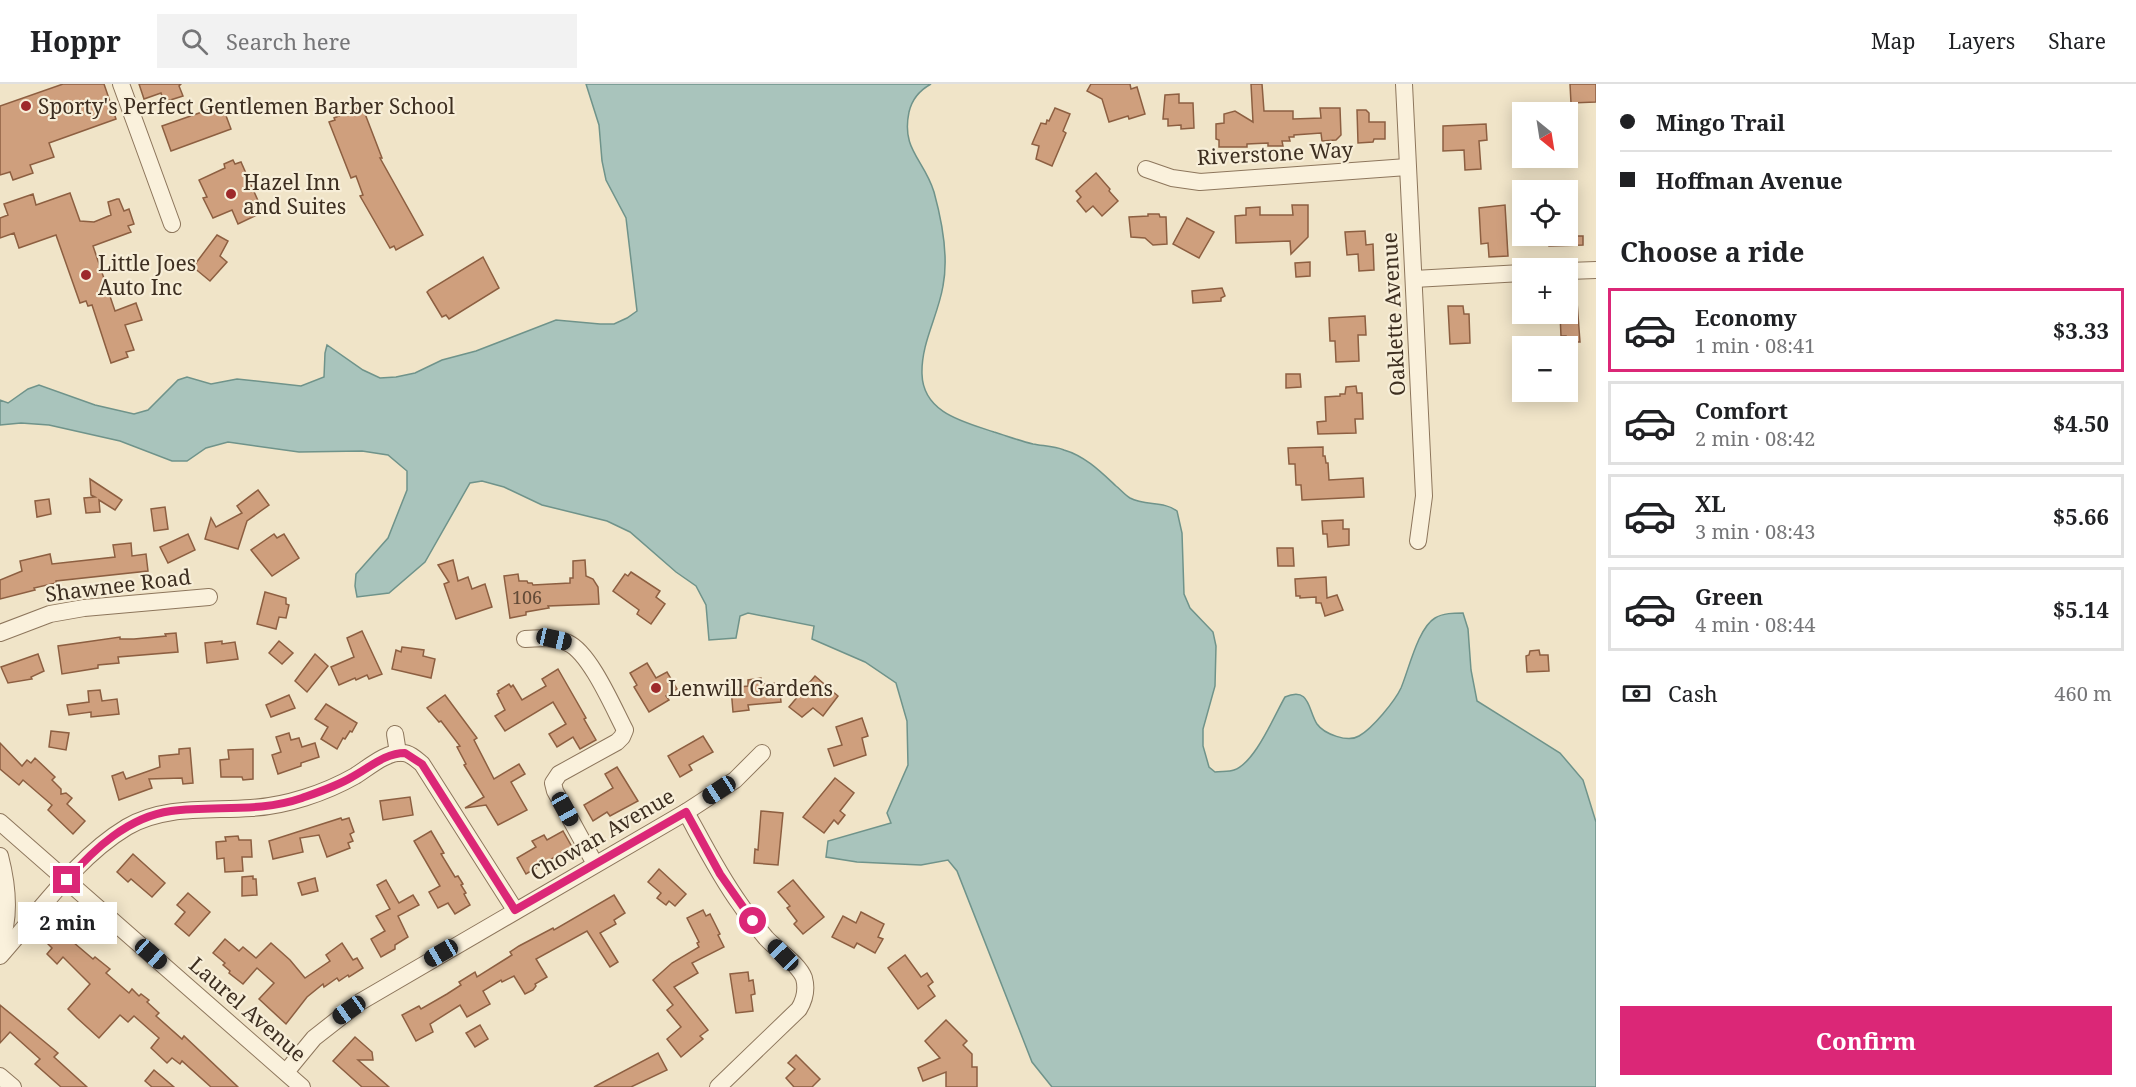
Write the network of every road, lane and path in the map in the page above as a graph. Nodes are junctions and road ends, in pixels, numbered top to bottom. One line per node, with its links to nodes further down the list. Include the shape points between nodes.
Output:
1 (121, 84): 5 (street)
2 (1404, 84): 3 (street, Oaklette Avenue)
3 (1407, 167): 4 (street, Riverstone Way, via 1200,182); 9 (street, Oaklette Avenue)
4 (1146, 170)
5 (172, 224)
6 (1596, 270): 7 (street)
7 (1578, 271)
8 (1512, 274): 9 (street)
9 (1414, 279): 10 (street, Oaklette Avenue, via 1424,496)
10 (1418, 541)
11 (209, 597): 12 (street, Shawnee Road, via 84,608 50,614)
12 (0, 633)
13 (525, 639): 20 (street, via 554,639 576,647 592,668 625,730 617,742 559,774 553,783)
14 (395, 734): 15 (street)
15 (398, 753): 21 (street, via 299,799 253,808 170,811 129,825 89,855); 22 (street, via 422,764)
16 (762, 753): 17 (street, Chowan Avenue, via 735,780)
17 (686, 812): 20 (street, Chowan Avenue); 27 (street, via 740,905 813,988 799,1009)
18 (0, 822): 21 (street, Laurel Avenue)
19 (0, 856): 23 (street, via 7,908)
20 (595, 864): 22 (street, Chowan Avenue)
21 (67, 880): 24 (street); 25 (street, Laurel Avenue)
22 (515, 910): 25 (street, Chowan Avenue, via 345,1013 314,1038)
23 (0, 944)
24 (0, 956)
25 (286, 1072): 29 (street, Laurel Avenue)
26 (0, 1076): 28 (street)
27 (728, 1084)
28 (13, 1087)
29 (302, 1087)

